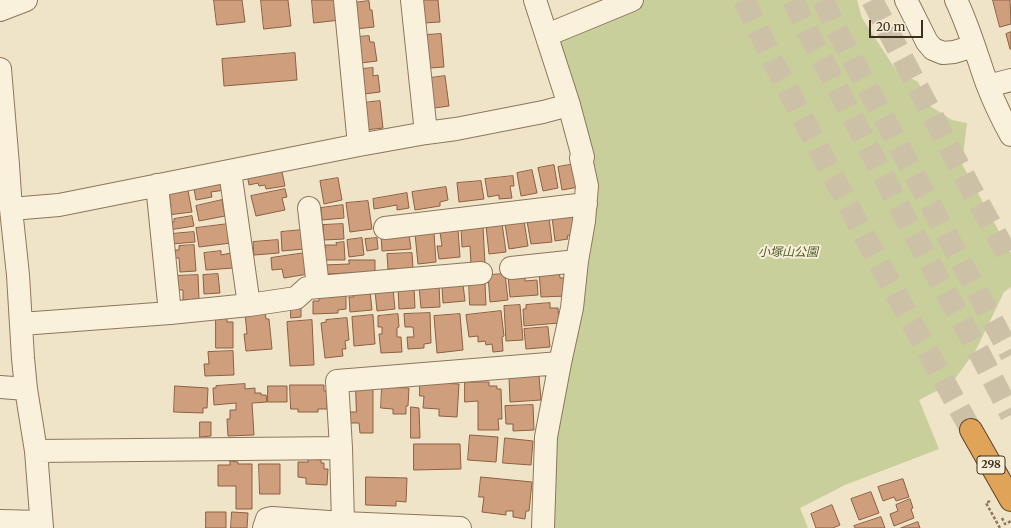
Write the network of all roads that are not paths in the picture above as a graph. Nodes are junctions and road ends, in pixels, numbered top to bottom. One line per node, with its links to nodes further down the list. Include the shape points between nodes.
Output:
1 (26, 0): 8 (street)
2 (345, 0): 17 (street)
3 (412, 0): 15 (street)
4 (535, 0): 9 (street)
5 (632, 0): 9 (street)
6 (906, 0): 10 (street, via 933,49 948,53)
7 (956, 0): 10 (street)
8 (0, 10)
9 (547, 35): 14 (street)
10 (974, 46): 13 (street)
11 (0, 69): 18 (street)
12 (1011, 80): 13 (street)
13 (988, 86): 16 (street)
14 (570, 105): 15 (street, via 464,128); 21 (street, via 583,157 581,158 587,186)
15 (426, 133): 17 (street)
16 (1011, 135)
17 (359, 145): 19 (street)
18 (4, 165): 23 (street)
19 (230, 171): 20 (street); 30 (street)
20 (157, 185): 23 (street, via 59,205); 31 (street)
21 (586, 204): 24 (street); 25 (street)
22 (309, 208): 29 (street)
23 (11, 209): 28 (street)
24 (385, 228)
25 (577, 261): 26 (street); 33 (street, via 572,308)
26 (511, 268)
27 (481, 273): 29 (street)
28 (9, 274): 32 (street)
29 (318, 287): 30 (street, via 307,288 296,298)
30 (249, 305): 31 (street)
31 (170, 312): 32 (street)
32 (21, 324): 35 (street)
33 (560, 363): 37 (street, via 337,380); 46 (street, via 546,437)
34 (0, 387): 35 (street)
35 (26, 389): 38 (street)
36 (971, 430): 39 (highway, 298)
37 (341, 448): 38 (street); 41 (street)
38 (36, 451): 42 (street)
39 (1011, 500)
40 (0, 521): 42 (street)
41 (343, 523): 43 (street); 44 (street, via 272,518 267,519)
42 (42, 525)
43 (428, 527): 45 (street)
44 (264, 528)
45 (460, 528)
46 (543, 528)

